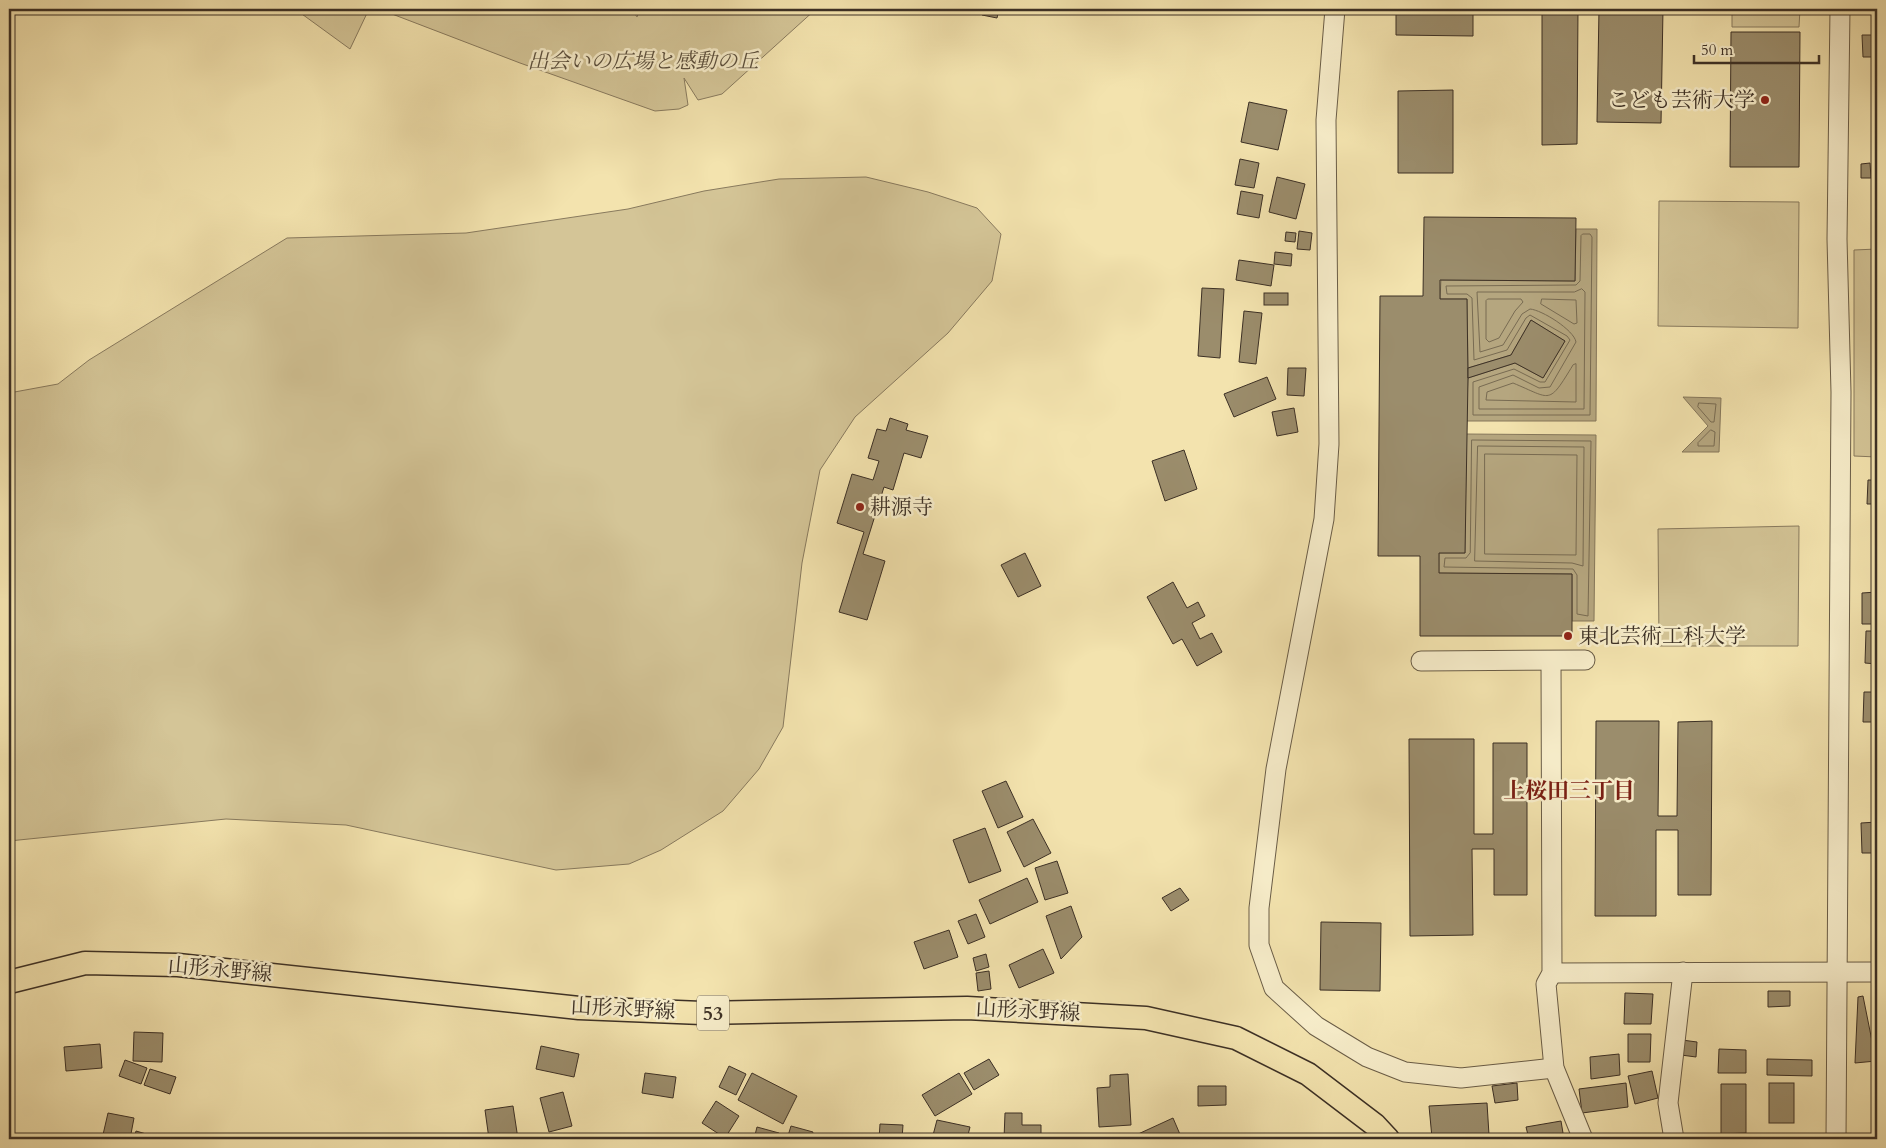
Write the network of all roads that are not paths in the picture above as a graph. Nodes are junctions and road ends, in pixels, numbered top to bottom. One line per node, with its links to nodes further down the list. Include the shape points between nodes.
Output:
1 (1335, 9): 11 (street, via 1326,120 1329,444 1324,519 1276,770 1259,908 1259,945 1274,988 1316,1026 1367,1057 1405,1072 1461,1078)
2 (1840, 9): 7 (street)
3 (1551, 660): 4 (street); 5 (street); 9 (street)
4 (1585, 660)
5 (1420, 661)
6 (1683, 972): 7 (street); 9 (street); 14 (street, via 1668,1103)
7 (1838, 972): 8 (street); 15 (street)
8 (1877, 972)
9 (1552, 973): 11 (street, via 1546,984)
10 (9, 982): 12 (main road, 山形永野線 / 53, via 85,963 178,965 579,1008 702,1013 968,1008 1146,1018 1236,1038 1308,1074 1375,1125)
11 (1554, 1068): 13 (street)
12 (1388, 1139)
13 (1583, 1139)
14 (1674, 1139)
15 (1836, 1139)

